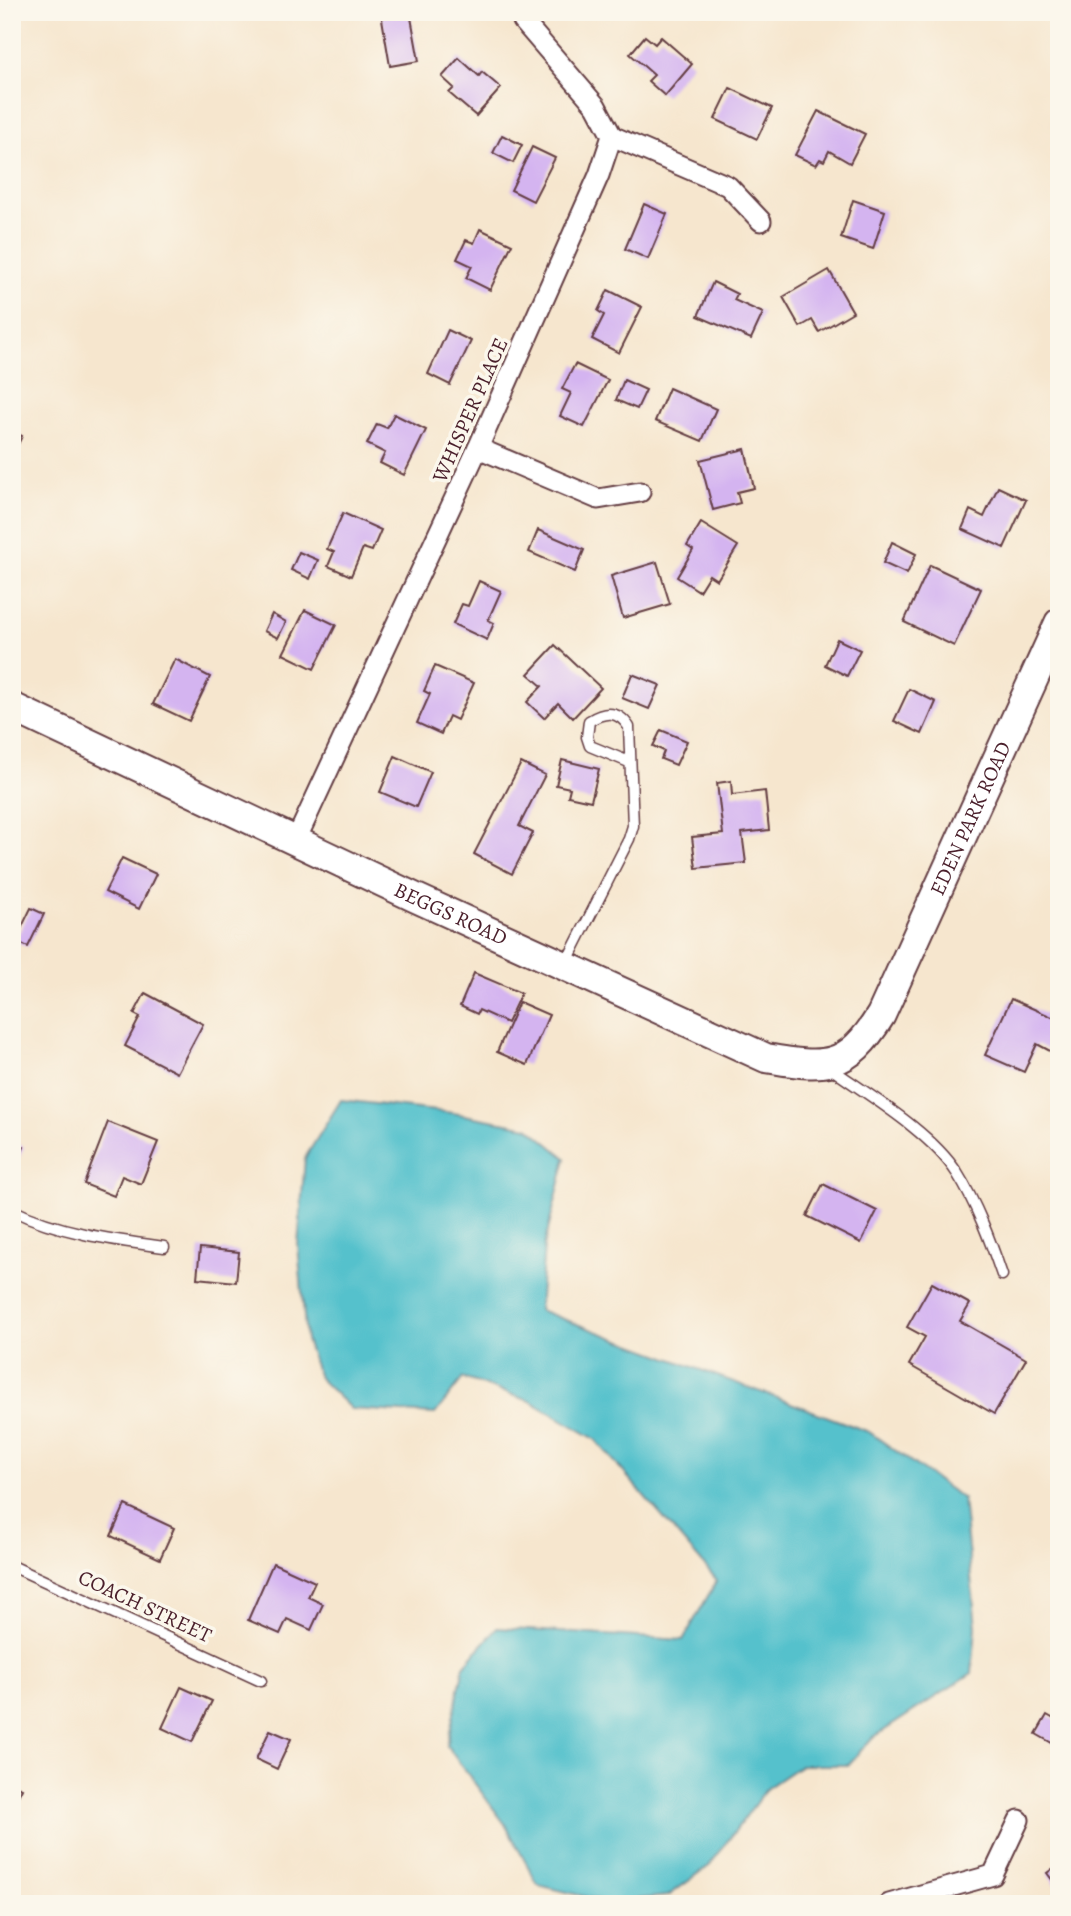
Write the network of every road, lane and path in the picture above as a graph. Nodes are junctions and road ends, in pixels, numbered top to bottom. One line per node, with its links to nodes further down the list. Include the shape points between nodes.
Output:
1 (521, 12): 2 (street, via 523,21 596,106)
2 (612, 136): 3 (street, via 728,186); 4 (street, WHISPER PLACE)
3 (761, 221)
4 (478, 448): 5 (street, via 598,499); 9 (street, WHISPER PLACE)
5 (640, 492)
6 (1059, 623): 11 (street, EDEN PARK ROAD)
7 (12, 707): 9 (street, BEGGS ROAD)
8 (629, 762): 8 (lane, via 629,727 623,718 601,714 589,721 590,746); 10 (lane, via 633,826 629,839)
9 (296, 841): 10 (street, BEGGS ROAD)
10 (565, 966): 12 (street, BEGGS ROAD, via 766,1058)
11 (881, 1015): 12 (street, BEGGS ROAD, via 867,1037 840,1059)
12 (822, 1063): 15 (lane, via 926,1138 956,1171 983,1222)
13 (12, 1210): 14 (lane, via 55,1226)
14 (164, 1247)
15 (1002, 1275)
16 (12, 1566): 17 (lane, COACH STREET)
17 (261, 1681)
18 (1019, 1820): 19 (street, via 993,1875)
19 (889, 1904)

